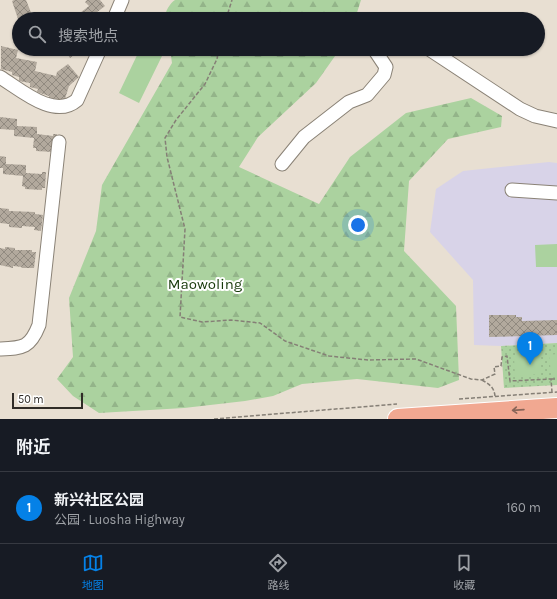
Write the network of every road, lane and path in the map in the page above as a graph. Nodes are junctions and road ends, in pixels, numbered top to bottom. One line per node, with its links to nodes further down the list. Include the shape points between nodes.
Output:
1 (122, 0): 3 (street)
2 (232, 0): 4 (path)
3 (117, 12)
4 (228, 12)
5 (97, 56): 9 (street, via 77,100 61,107 49,106)
6 (218, 56): 18 (path, via 205,84 165,138 167,157 185,229 180,317 202,322 231,320 260,323 285,341 328,356 368,360 416,359 461,376)
7 (379, 56): 12 (street, via 386,67 384,75 367,94 349,102 304,137)
8 (440, 56): 10 (street, via 520,109 535,116)
9 (0, 77)
10 (557, 121)
11 (59, 142): 15 (street, via 39,325 28,345)
12 (282, 164)
13 (512, 190): 14 (street)
14 (557, 193)
15 (0, 348)
16 (551, 379): 17 (path); 18 (path, via 510,381 507,356 502,357 501,366 494,367 495,374); 22 (path)
17 (557, 379)
18 (482, 380): 20 (path, via 491,386)
19 (557, 392): 22 (path)
20 (495, 396): 21 (path); 22 (path)
21 (456, 399)
22 (554, 400): 23 (highway, one-way to 23)
23 (400, 411): 24 (path)
24 (214, 419)

